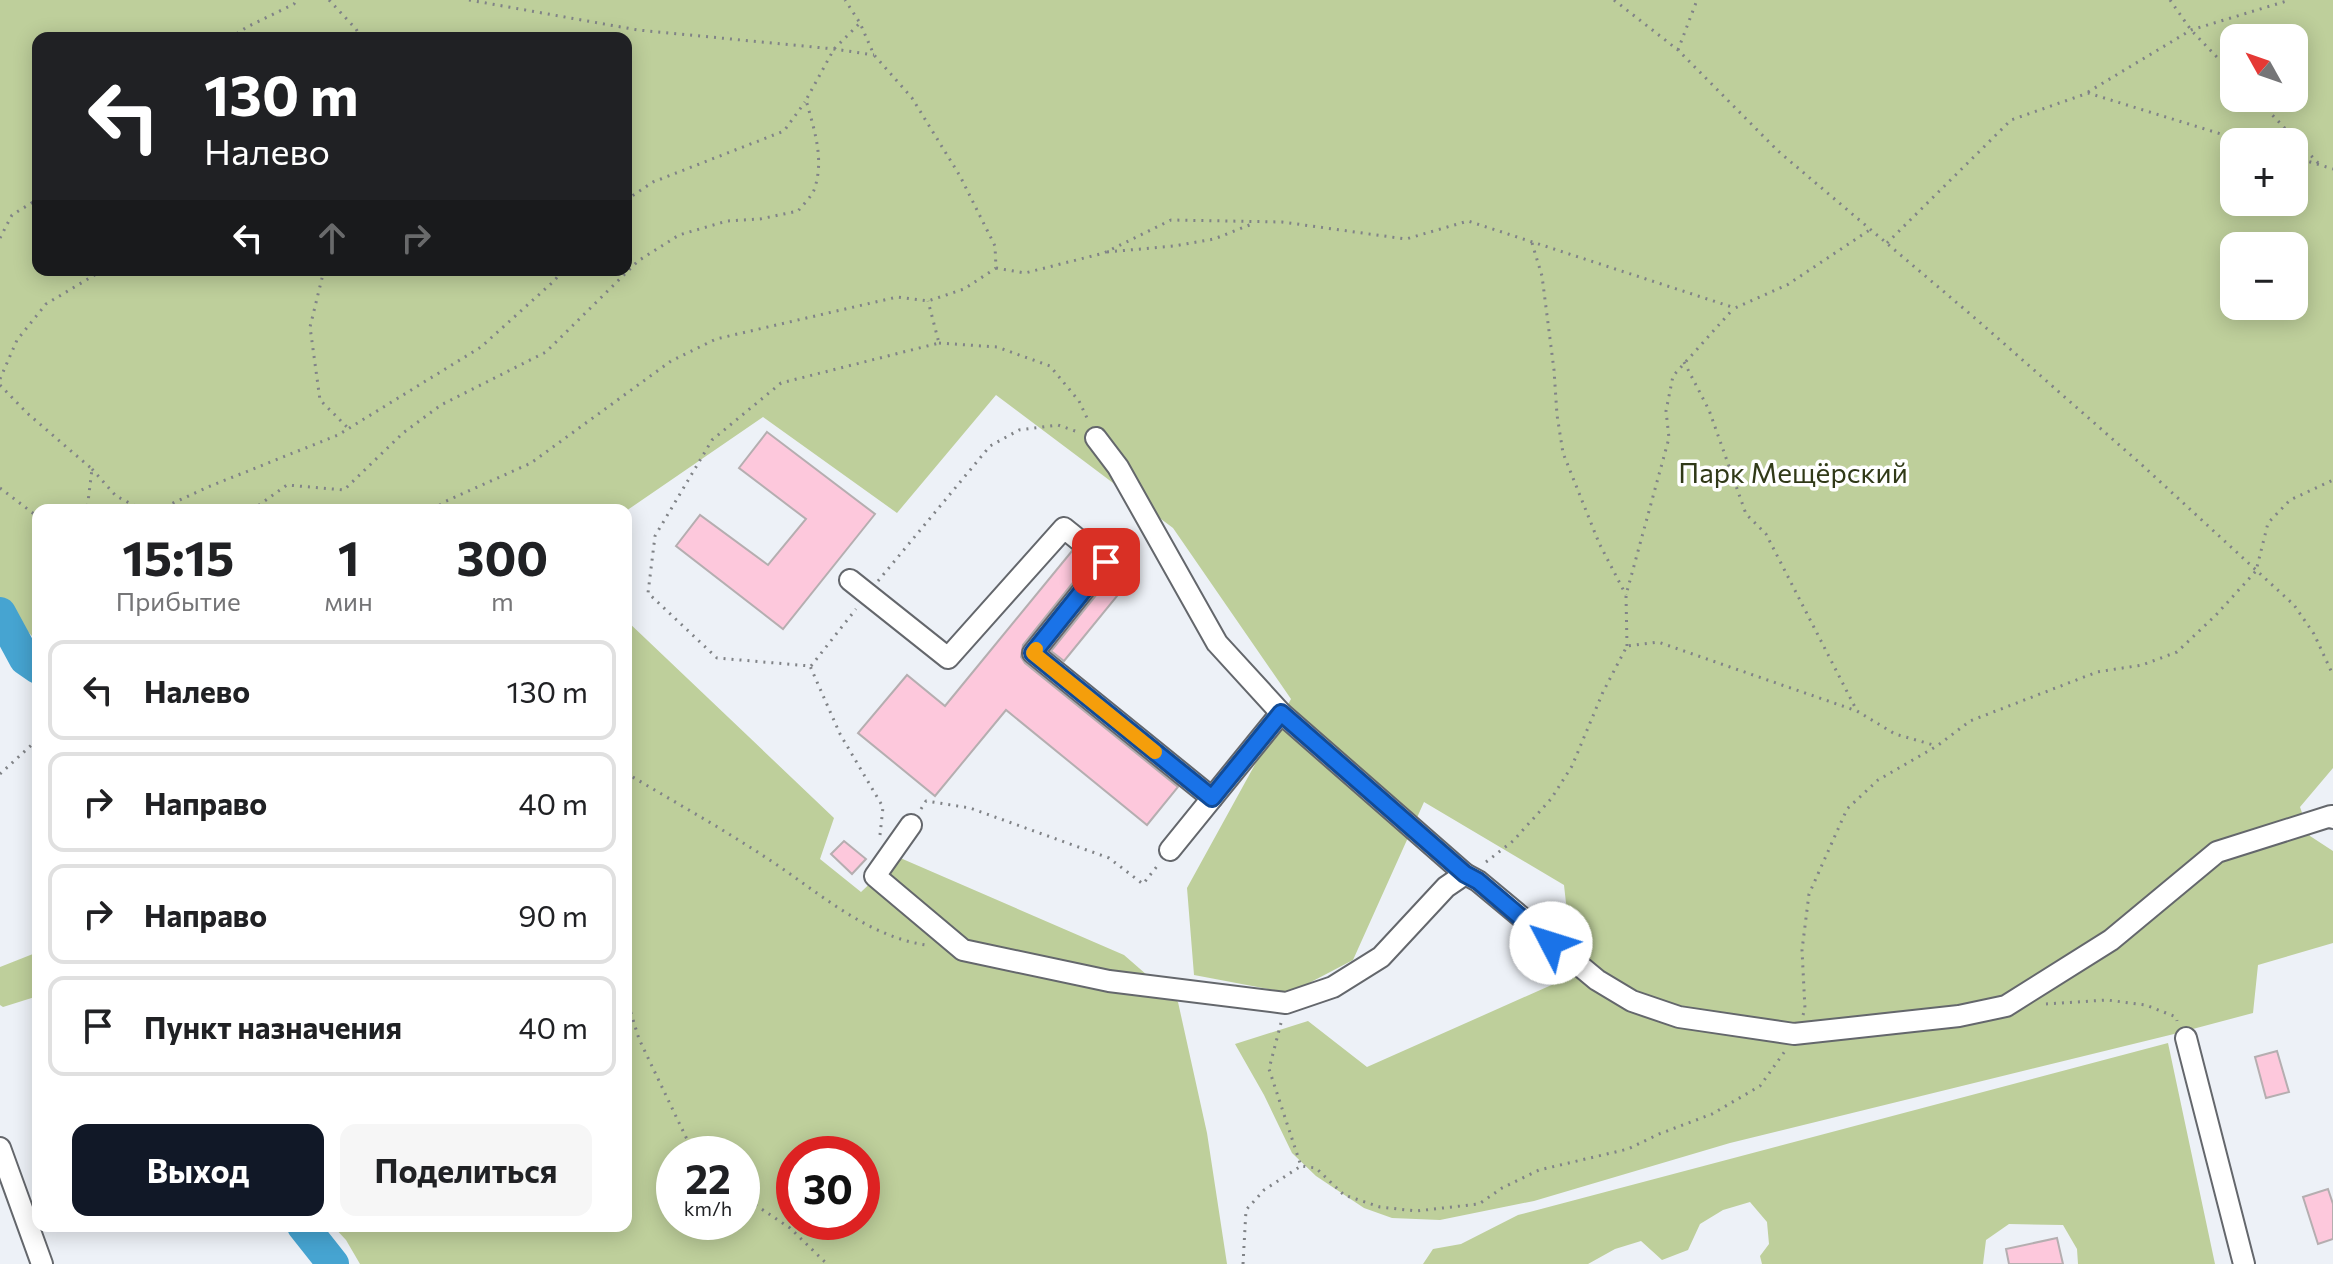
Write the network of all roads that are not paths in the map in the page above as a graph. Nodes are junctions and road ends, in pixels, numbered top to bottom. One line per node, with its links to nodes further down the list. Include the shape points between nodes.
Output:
1 (1096, 438): 3 (street, via 1118,467 1217,643)
2 (850, 580): 4 (street, via 948,658 1064,528 1106,562 1033,653)
3 (1281, 713): 4 (street); 8 (street)
4 (1212, 798): 7 (street)
5 (2333, 818): 8 (street, via 2217,852 2111,940 2006,1006 1794,1034 1679,1017 1632,1001 1597,980)
6 (911, 825): 8 (street, via 875,876 963,950 1109,981 1286,1003 1333,987 1381,957 1446,887)
7 (1170, 850)
8 (1465, 874)
9 (2186, 1038): 12 (street)
10 (0, 1148): 11 (street)
11 (42, 1264)
12 (2244, 1264)

